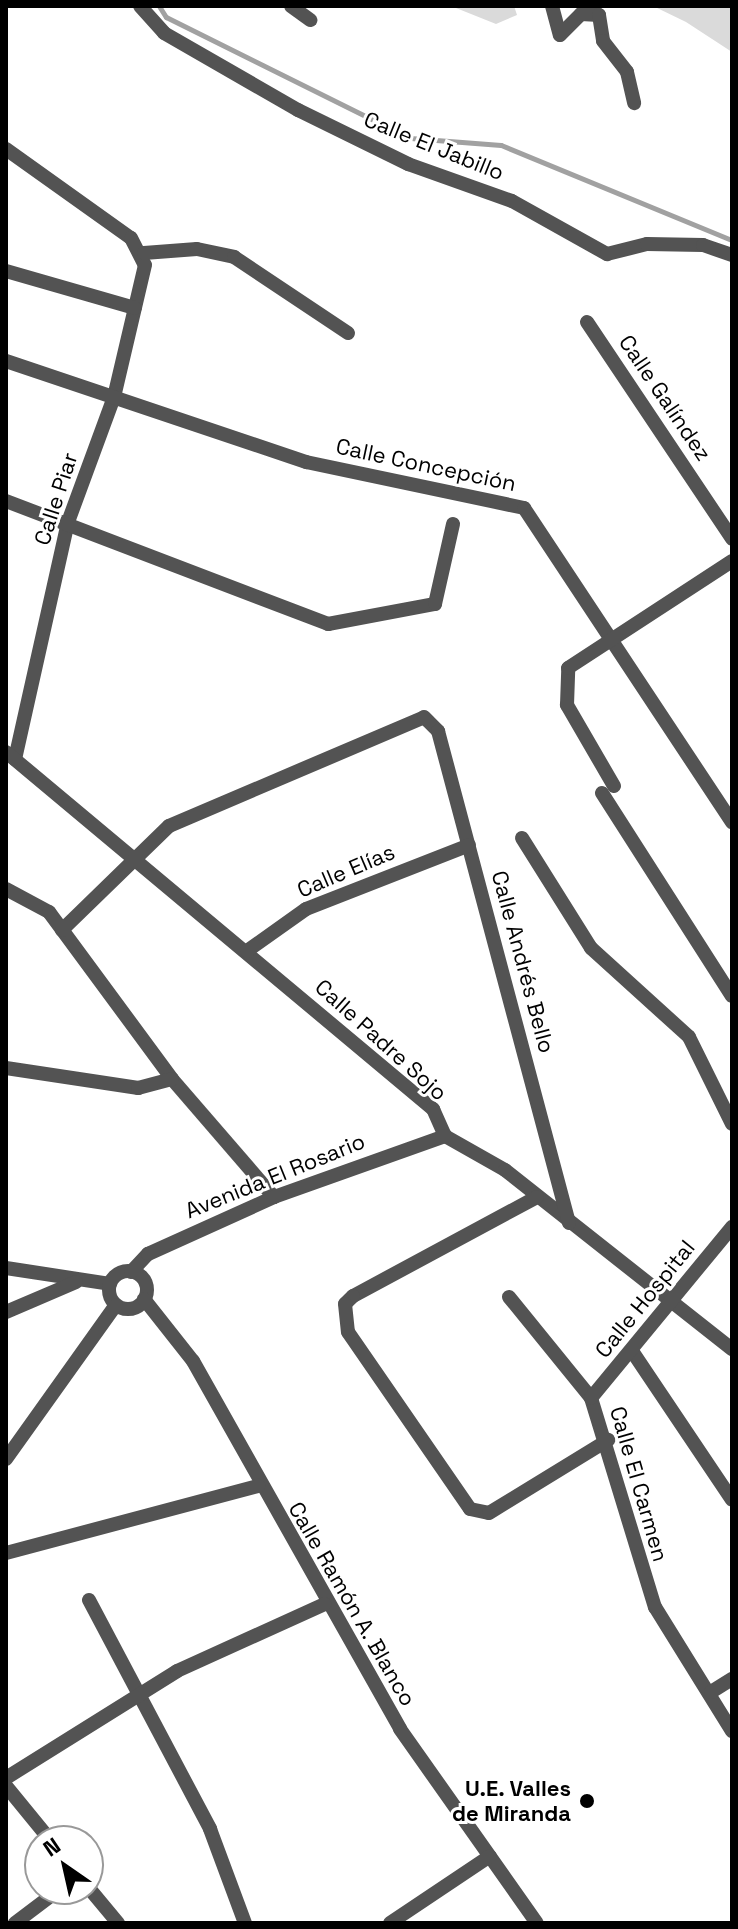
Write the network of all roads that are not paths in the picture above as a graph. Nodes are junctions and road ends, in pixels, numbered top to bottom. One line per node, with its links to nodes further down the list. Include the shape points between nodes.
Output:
1 (291, 6): 4 (street)
2 (552, 6): 5 (street, via 560,35 581,14 599,15 603,41 627,72)
3 (147, 9): 8 (street, Calle El Jabillo, via 164,33 298,110 408,164 512,201 607,254 647,244 703,245)
4 (310, 20)
5 (634, 103)
6 (6, 149): 7 (street)
7 (144, 253): 10 (street, Calle Piar); 12 (street, via 197,249 234,257)
8 (732, 255)
9 (6, 271): 10 (street)
10 (135, 308): 14 (street, Calle Piar)
11 (587, 322): 18 (street, Calle Galíndez)
12 (348, 333)
13 (6, 361): 14 (street, Calle Concepción)
14 (114, 397): 16 (street, Calle Piar); 20 (street, Calle Concepción, via 306,462 524,508)
15 (6, 501): 16 (street)
16 (68, 522): 17 (street, via 328,624 435,604); 21 (street, Calle Piar)
17 (453, 524)
18 (732, 539)
19 (732, 561): 20 (street)
20 (613, 633): 22 (street, Calle Concepción); 29 (street, via 579,655 565,683 567,705 608,790)
21 (10, 755): 25 (street, Calle Padre Sojo)
22 (732, 822)
23 (522, 838): 32 (street, via 591,948 689,1037)
24 (469, 845): 25 (street, Calle Andrés Bello, via 438,731 424,717 169,826); 28 (street, Calle Elías, via 306,909); 36 (street, Calle Andrés Bello)
25 (132, 856): 27 (street); 28 (street, Calle Padre Sojo)
26 (6, 889): 27 (street, via 49,912)
27 (62, 930): 31 (street)
28 (247, 951): 33 (street, Calle Padre Sojo, via 433,1109)
29 (732, 996)
30 (6, 1068): 31 (street, via 114,1087 154,1087)
31 (172, 1079): 34 (street)
32 (732, 1124)
33 (445, 1136): 34 (street, Avenida El Rosario); 35 (street, Calle Padre Sojo)
34 (274, 1197): 39 (street, Avenida El Rosario, via 148,1254)
35 (537, 1197): 36 (street, Calle Padre Sojo); 50 (street, via 353,1296 344,1318 470,1509 489,1513)
36 (569, 1223): 44 (street, Calle Padre Sojo)
37 (732, 1227): 44 (street, Calle Hospital)
38 (6, 1268): 40 (street)
39 (131, 1272): 41 (street, Avenida El Rosario); 43 (street, via 144,1280)
40 (80, 1280): 41 (street); 46 (street)
41 (110, 1284): 45 (street)
42 (509, 1297): 49 (street, Calle El Carmen, via 546,1336)
43 (144, 1299): 45 (street, via 130,1308); 52 (street, Calle Ramón A. Blanco, via 193,1361)
44 (670, 1304): 47 (street, Calle Padre Sojo); 48 (street, Calle Hospital)
45 (116, 1305): 51 (street)
46 (6, 1312)
47 (732, 1349)
48 (632, 1351): 49 (street, Calle Hospital); 53 (street)
49 (591, 1398): 50 (street, Calle El Carmen)
50 (608, 1440): 59 (street, Calle El Carmen, via 631,1547 655,1607)
51 (6, 1459)
52 (258, 1486): 54 (street); 56 (street, Calle Ramón A. Blanco)
53 (732, 1500)
54 (6, 1553)
55 (89, 1600): 58 (street)
56 (325, 1604): 58 (street); 64 (street, Calle Ramón A. Blanco, via 400,1729)
57 (732, 1679): 59 (street)
58 (142, 1691): 61 (street); 69 (street, via 210,1829)
59 (711, 1692): 60 (street, Calle El Carmen)
60 (732, 1731)
61 (6, 1778)
62 (6, 1786): 63 (street)
63 (38, 1825)
64 (490, 1856): 70 (street); 71 (street, Calle Ramón A. Blanco)
65 (39, 1905): 67 (street)
66 (103, 1905): 68 (street)
67 (15, 1923)
68 (118, 1923)
69 (245, 1923)
70 (390, 1923)
71 (537, 1923)

